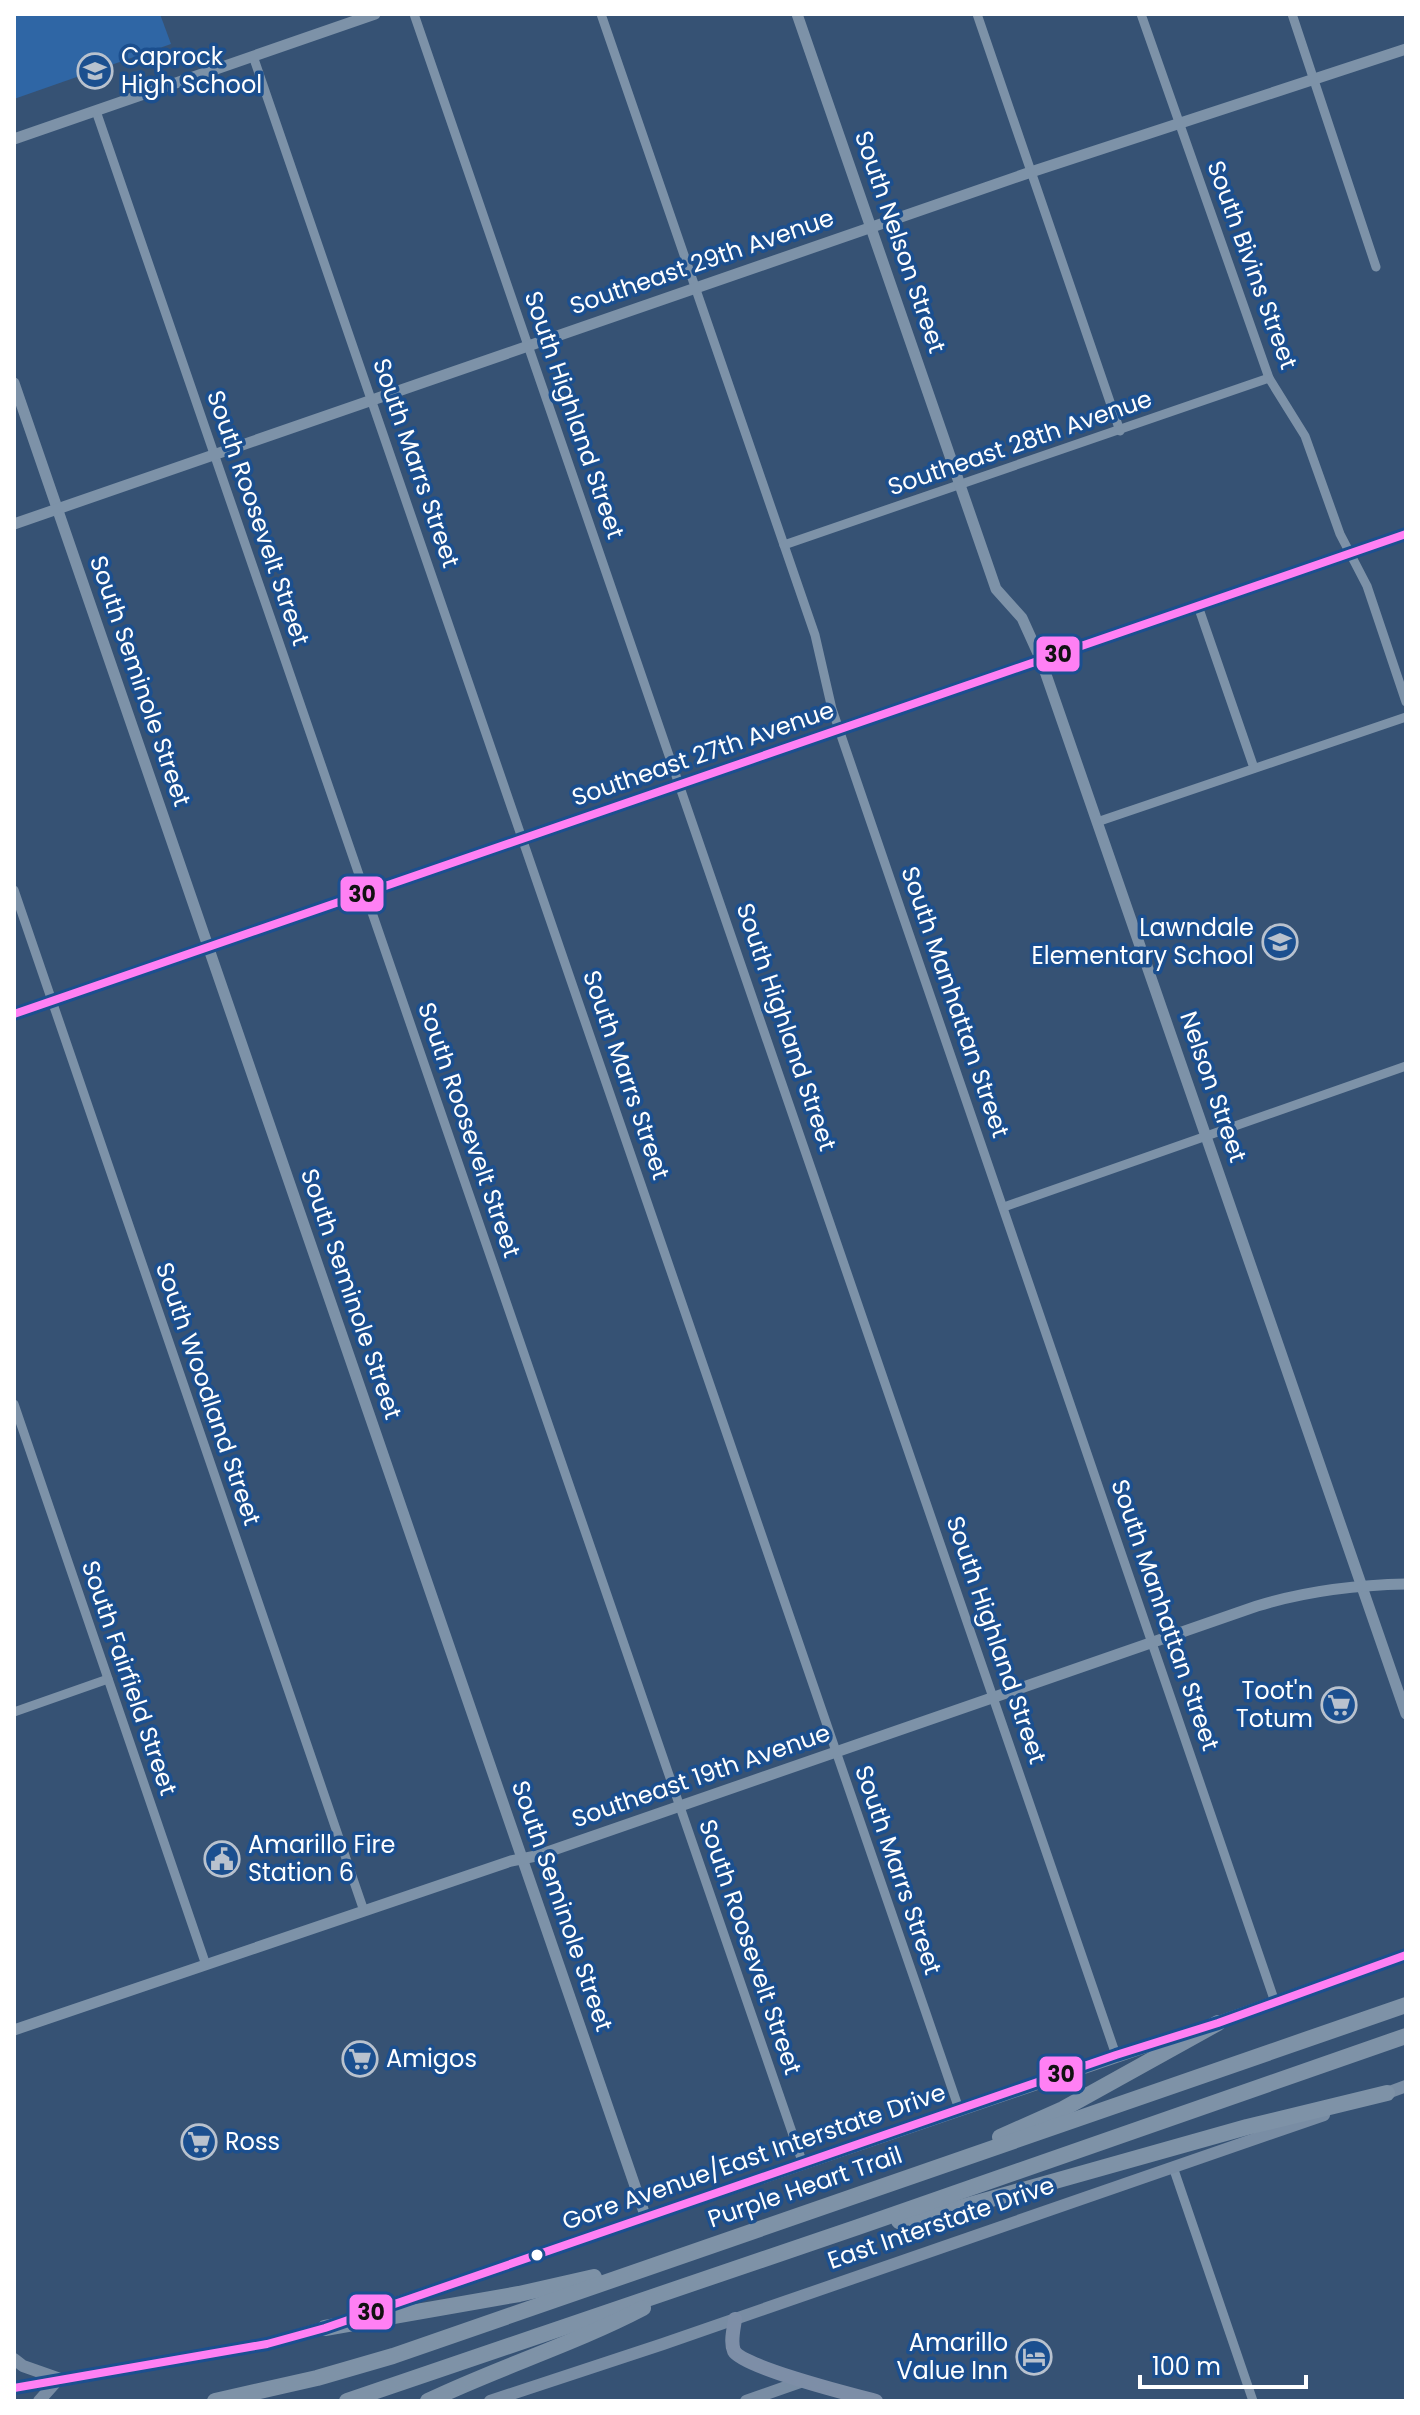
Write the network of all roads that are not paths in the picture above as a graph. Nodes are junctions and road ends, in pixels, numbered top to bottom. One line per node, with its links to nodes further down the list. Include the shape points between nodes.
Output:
1 (375, 14): 9 (street)
2 (414, 14): 18 (street, South Highland Street)
3 (601, 14): 17 (street, South Manhattan Street)
4 (797, 14): 15 (street, South Nelson Street)
5 (977, 14): 14 (street)
6 (1141, 14): 12 (street, South Bivins Street)
7 (1292, 14): 10 (street)
8 (1406, 49): 10 (street, Southeast 29th Avenue)
9 (253, 56): 11 (street); 21 (street, South Marrs Street)
10 (1316, 80): 12 (street, Southeast 29th Avenue); 16 (street)
11 (96, 111): 13 (street); 23 (street, South Roosevelt Street)
12 (1180, 122): 14 (street, Southeast 29th Avenue); 19 (street, South Bivins Street)
13 (14, 139)
14 (1031, 172): 15 (street, Southeast 29th Avenue); 22 (street)
15 (871, 227): 17 (street, Southeast 29th Avenue); 24 (street, South Nelson Street)
16 (1376, 267)
17 (695, 288): 18 (street, Southeast 29th Avenue); 28 (street, South Manhattan Street)
18 (529, 345): 21 (street, Southeast 29th Avenue); 36 (street, South Highland Street)
19 (1269, 378): 22 (street, Southeast 28th Avenue); 29 (street, South Bivins Street, via 1305,436)
20 (14, 383): 25 (street, South Seminole Street)
21 (373, 400): 23 (street, Southeast 29th Avenue); 38 (street, South Marrs Street)
22 (1120, 431): 24 (street, Southeast 28th Avenue)
23 (215, 454): 25 (street, Southeast 29th Avenue); 40 (street, South Roosevelt Street)
24 (961, 484): 28 (street, Southeast 28th Avenue); 31 (street, Nelson Street, via 996,589 1022,618)
25 (57, 509): 26 (street, Southeast 29th Avenue); 41 (street, South Seminole Street)
26 (14, 524)
27 (1406, 534): 29 (main road, Southeast 27th Avenue)
28 (784, 545): 34 (street, South Manhattan Street)
29 (1351, 553): 30 (main road, Southeast 27th Avenue); 32 (street, South Bivins Street)
30 (1198, 606): 31 (main road, Southeast 27th Avenue); 35 (street)
31 (1041, 660): 34 (main road, Southeast 27th Avenue); 37 (street, Nelson Street)
32 (1406, 702)
33 (1406, 717): 35 (street)
34 (840, 729): 36 (main road, Southeast 27th Avenue); 46 (street, South Manhattan Street)
35 (1254, 768): 37 (street)
36 (681, 784): 38 (main road, Southeast 27th Avenue); 52 (street, South Highland Street)
37 (1097, 822): 45 (street, Nelson Street)
38 (524, 838): 40 (main road, Southeast 27th Avenue); 55 (street, South Marrs Street)
39 (14, 890): 42 (street, South Woodland Street)
40 (367, 893): 41 (main road, Southeast 27th Avenue); 56 (street, South Roosevelt Street)
41 (208, 947): 42 (main road, Southeast 27th Avenue); 57 (street, South Seminole Street)
42 (52, 1001): 43 (main road, Southeast 27th Avenue); 58 (street, South Woodland Street)
43 (14, 1014)
44 (1406, 1066): 45 (street)
45 (1207, 1136): 46 (street); 49 (street, Nelson Street)
46 (1004, 1207): 50 (street, South Manhattan Street)
47 (14, 1404): 51 (street, South Fairfield Street)
48 (1406, 1584): 49 (street, Southeast 19th Avenue)
49 (1361, 1585): 50 (street, Southeast 19th Avenue, via 1292,1595); 54 (street, Nelson Street)
50 (1153, 1643): 52 (street, Southeast 19th Avenue); 61 (street, South Manhattan Street)
51 (108, 1679): 53 (street); 60 (street, South Fairfield Street)
52 (995, 1697): 55 (street, Southeast 19th Avenue); 66 (street, South Highland Street)
53 (14, 1712)
54 (1406, 1714)
55 (837, 1752): 56 (street, Southeast 19th Avenue); 69 (street, South Marrs Street)
56 (680, 1806): 57 (street, Southeast 19th Avenue); 71 (street, South Roosevelt Street)
57 (522, 1859): 58 (street, Southeast 19th Avenue); 73 (street, South Seminole Street)
58 (364, 1911): 60 (street, Southeast 19th Avenue)
59 (1406, 1955): 61 (main road, Gore Avenue/East Interstate Drive)
60 (206, 1965): 64 (street, Southeast 19th Avenue)
61 (1275, 2002): 63 (main road, Gore Avenue/East Interstate Drive)
62 (1406, 2005): 70 (highway, Purple Heart Trail)
63 (1218, 2023): 66 (main road, Gore Avenue/East Interstate Drive); 70 (highway)
64 (14, 2030)
65 (1406, 2036): 74 (highway)
66 (1116, 2055): 69 (main road, Gore Avenue/East Interstate Drive)
67 (1406, 2086): 68 (main road, East Interstate Drive)
68 (1387, 2093): 72 (main road, East Interstate Drive); 74 (highway, via 927,2217)
69 (959, 2109): 71 (main road, Gore Avenue/East Interstate Drive)
70 (965, 2158): 75 (highway, Purple Heart Trail)
71 (803, 2164): 73 (main road, Gore Avenue/East Interstate Drive)
72 (1173, 2167): 77 (main road, East Interstate Drive); 90 (street)
73 (646, 2218): 78 (main road, Gore Avenue/East Interstate Drive)
74 (858, 2227): 76 (highway)
75 (651, 2266): 78 (highway); 84 (highway, Purple Heart Trail, via 393,2356)
76 (692, 2283): 85 (highway); 86 (highway, via 608,2327)
77 (735, 2319): 81 (main road, via 734,2352); 87 (main road, East Interstate Drive)
78 (325, 2328): 80 (main road, Gore Avenue/East Interstate Drive, via 267,2344)
79 (14, 2359): 80 (main road)
80 (59, 2381): 82 (main road, Gore Avenue/East Interstate Drive); 83 (main road)
81 (803, 2381): 88 (main road); 89 (main road)
82 (14, 2388)
83 (39, 2401)
84 (215, 2401)
85 (347, 2401)
86 (428, 2401)
87 (490, 2401)
88 (746, 2401)
89 (876, 2401)
90 (1253, 2401)

